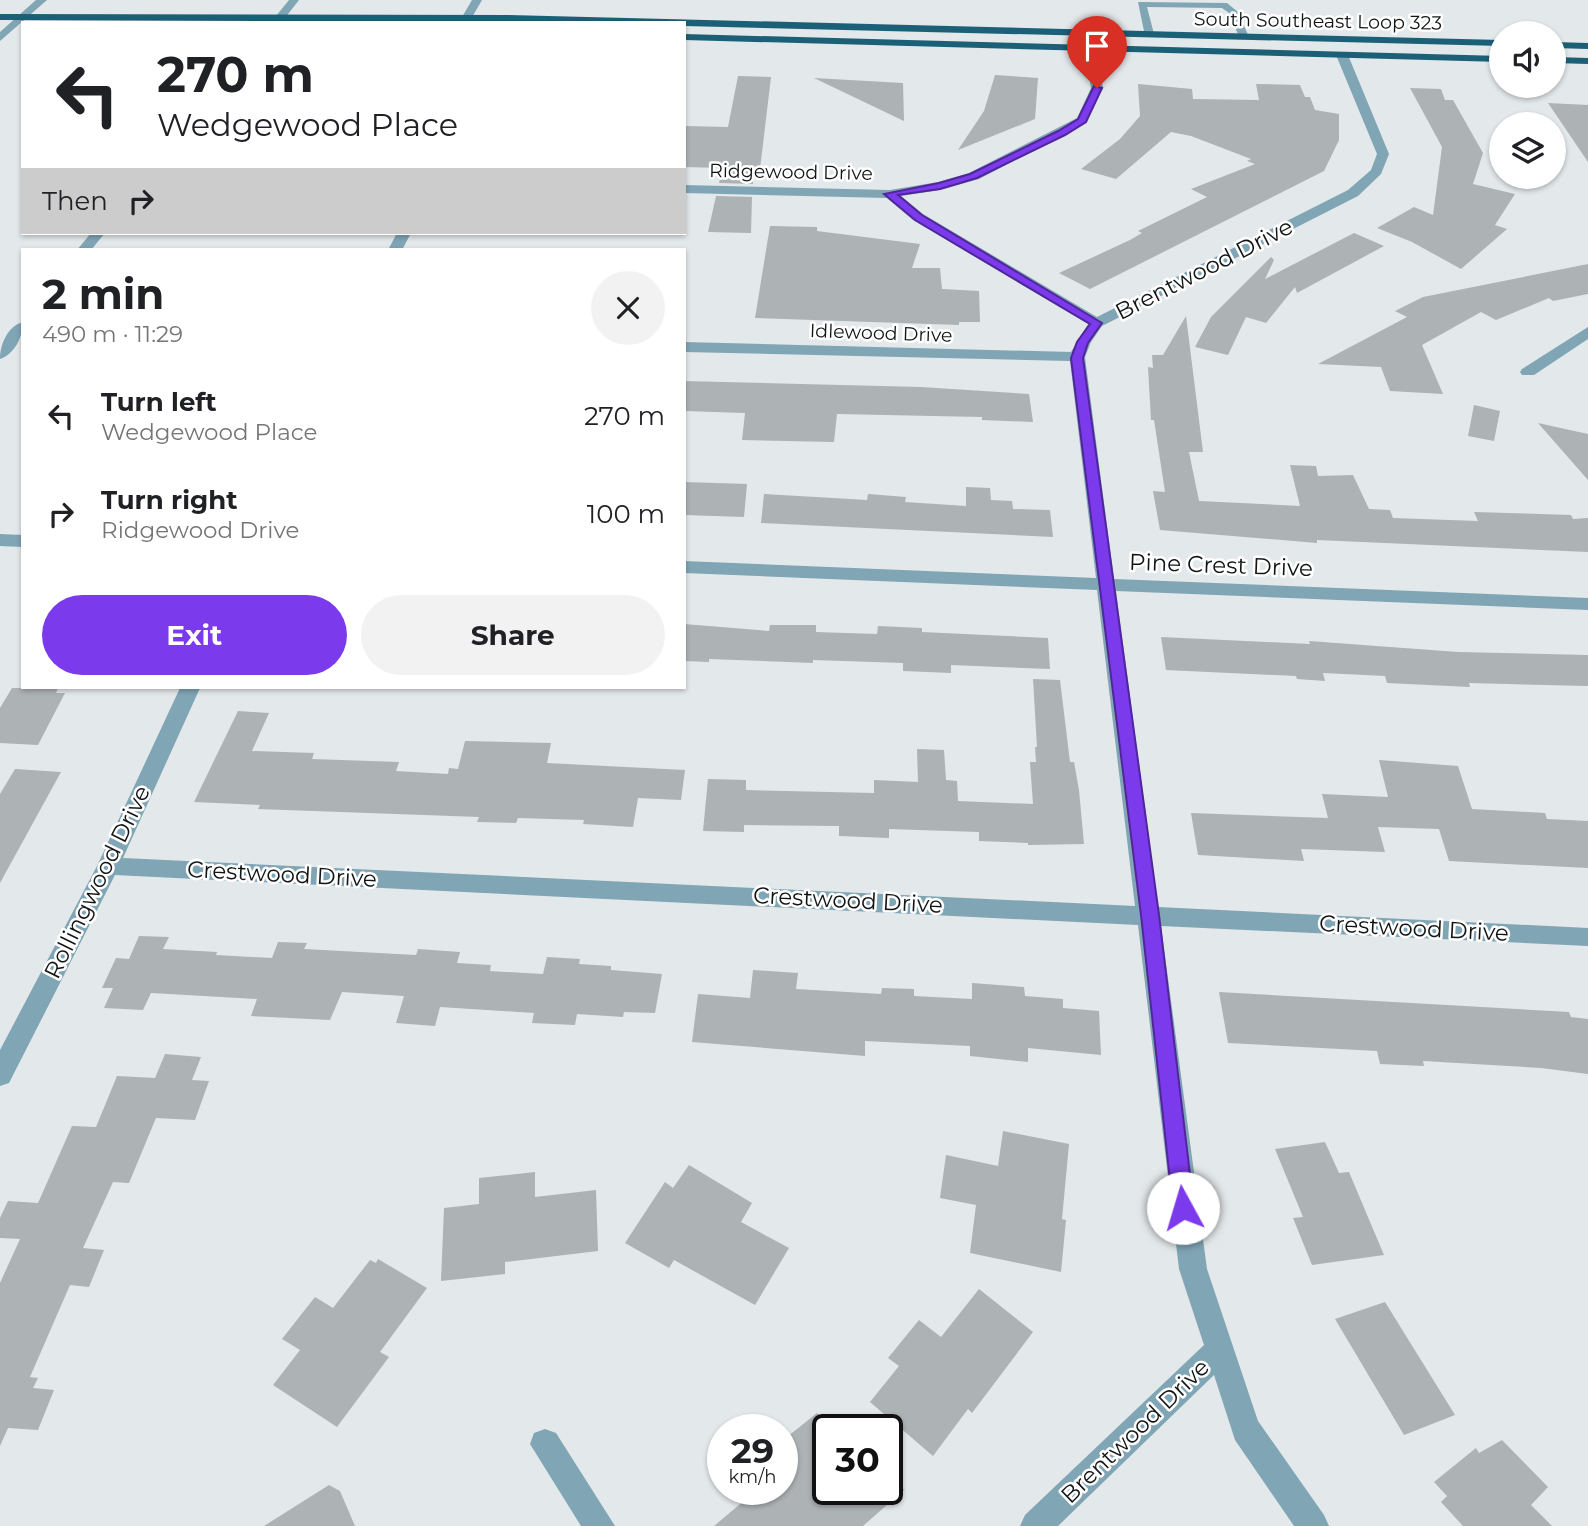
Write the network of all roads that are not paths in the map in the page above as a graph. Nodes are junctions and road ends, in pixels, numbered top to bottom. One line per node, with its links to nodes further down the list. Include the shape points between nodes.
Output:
1 (42, 0): 7 (street)
2 (294, 0): 6 (lane)
3 (477, 0): 8 (lane)
4 (1141, 2): 5 (lane); 15 (lane)
5 (1223, 3): 17 (lane, via 1233,12)
6 (281, 16): 7 (highway, South Southeast Loop 323); 8 (highway, South Southeast Loop 323)
7 (23, 17): 9 (highway, South Southeast Loop 323); 14 (street)
8 (467, 17): 10 (highway, South Southeast Loop 323)
9 (0, 18)
10 (622, 21)
11 (686, 23): 13 (highway, South Southeast Loop 323)
12 (21, 32): 14 (highway)
13 (1088, 33): 15 (highway, South Southeast Loop 323); 21 (street, Ridgewood Drive)
14 (2, 34)
15 (1149, 34): 17 (highway, South Southeast Loop 323)
16 (686, 37): 21 (highway, South Southeast Loop 323)
17 (1244, 37): 18 (highway, South Southeast Loop 323)
18 (1489, 43)
19 (1566, 45): 20 (highway)
20 (1588, 46)
21 (1091, 47): 22 (highway, South Southeast Loop 323); 27 (street, Ridgewood Drive, via 1097,88 1082,120 974,176)
22 (1342, 55): 23 (highway, South Southeast Loop 323); 28 (street, Brentwood Drive, via 1383,154 1371,179 1353,193)
23 (1489, 59)
24 (1566, 60): 25 (highway)
25 (1588, 61)
26 (686, 189): 27 (street, Ridgewood Drive)
27 (890, 194): 28 (street, via 918,217)
28 (1097, 323): 33 (street, Brentwood Drive)
29 (21, 328): 32 (street)
30 (1588, 332): 34 (street)
31 (686, 347): 33 (street, Idlewood Drive)
32 (0, 354)
33 (1077, 358): 38 (street, Brentwood Drive)
34 (1528, 372)
35 (0, 540): 36 (street)
36 (21, 541)
37 (686, 568): 38 (street, Pine Crest Drive)
38 (1105, 585): 39 (street, Pine Crest Drive); 42 (street, Brentwood Drive)
39 (1588, 604)
40 (190, 689): 41 (street, Rollingwood Drive)
41 (108, 866): 42 (street, Crestwood Drive); 44 (street, Rollingwood Drive)
42 (1150, 915): 43 (street, Crestwood Drive); 45 (street, Brentwood Drive, via 1183,1208 1193,1269)
43 (1588, 937)
44 (0, 1075)
45 (1220, 1349): 48 (street, Brentwood Drive); 49 (street, via 1246,1429)
46 (545, 1444): 47 (street)
47 (599, 1526)
48 (1037, 1526)
49 (1312, 1526)

